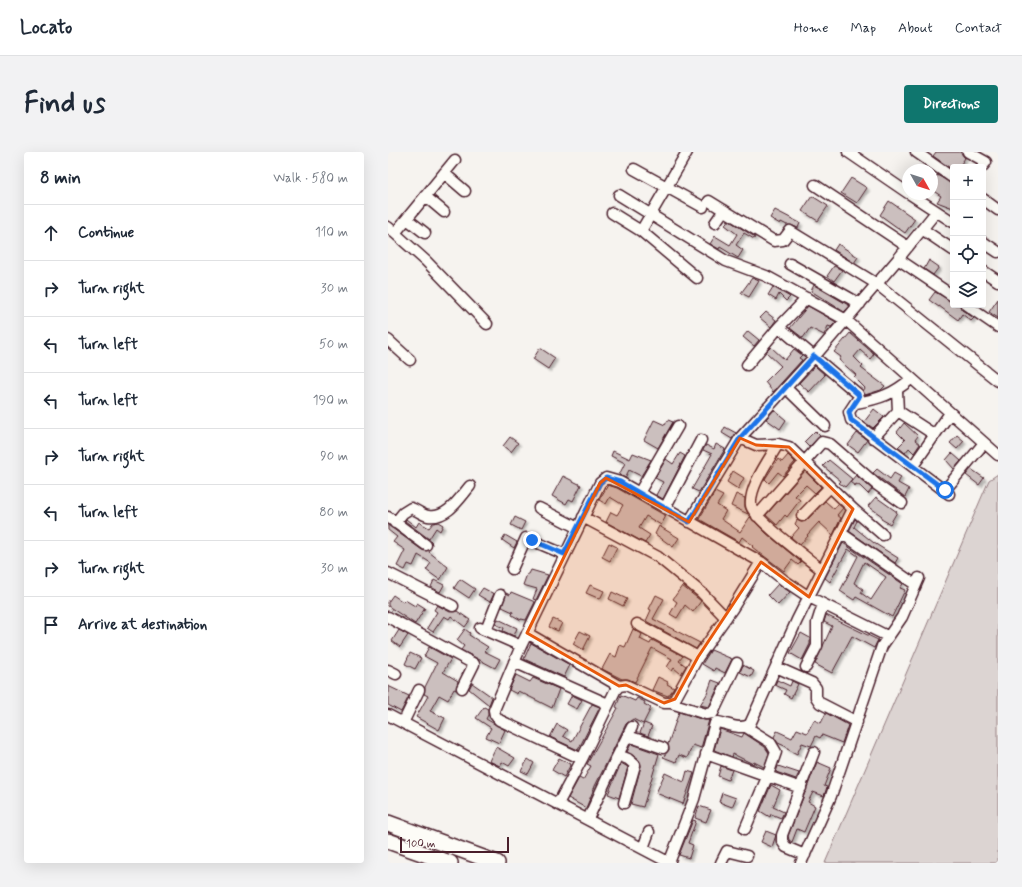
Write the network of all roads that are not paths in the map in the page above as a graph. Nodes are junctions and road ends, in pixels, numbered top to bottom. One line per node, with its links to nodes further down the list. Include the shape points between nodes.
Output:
1 (687, 152): 11 (street)
2 (848, 152): 12 (street)
3 (916, 152): 9 (street)
4 (968, 152): 6 (street, via 986,162)
5 (455, 160): 8 (street)
6 (984, 164)
7 (634, 168): 11 (street)
8 (444, 173): 13 (street); 15 (street)
9 (950, 176)
10 (815, 185): 32 (street)
11 (667, 187): 19 (street); 23 (street)
12 (902, 188)
13 (465, 191)
14 (619, 195): 23 (street)
15 (425, 196): 20 (street); 24 (street)
16 (919, 200): 21 (street)
17 (984, 200): 18 (street)
18 (998, 209)
19 (724, 210): 26 (street); 40 (street, via 774,240 783,240 790,232 795,234)
20 (444, 212)
21 (936, 212): 25 (street); 27 (street)
22 (612, 213): 29 (street)
23 (651, 214): 29 (street); 42 (street, via 726,261 766,276)
24 (407, 219): 28 (street); 30 (street)
25 (950, 220)
26 (714, 223)
27 (922, 229): 32 (street); 33 (street)
28 (392, 230): 46 (street)
29 (641, 232): 38 (street)
30 (425, 233)
31 (986, 244): 34 (street)
32 (908, 247): 35 (street)
33 (950, 248)
34 (998, 252)
35 (898, 259): 40 (street); 41 (street)
36 (790, 264): 43 (street)
37 (984, 272): 39 (street)
38 (697, 278)
39 (998, 281)
40 (877, 284): 43 (street); 54 (street)
41 (950, 294)
42 (808, 298): 45 (street); 47 (street)
43 (860, 304): 45 (street)
44 (970, 308): 48 (street)
45 (846, 320): 50 (street); 53 (street)
46 (487, 324)
47 (779, 327): 50 (street); 52 (street)
48 (998, 327)
49 (388, 340): 51 (street)
50 (814, 356): 55 (street); 57 (street, via 858,394)
51 (410, 360)
52 (747, 365)
53 (911, 379): 56 (street); 59 (street)
54 (998, 381)
55 (786, 388): 61 (street); 63 (street)
56 (897, 391): 57 (street, via 874,400); 58 (street)
57 (856, 403): 64 (street, via 851,407 849,416 856,426)
58 (898, 411): 62 (street); 64 (street)
59 (950, 413): 62 (street); 66 (street)
60 (678, 426): 73 (street)
61 (825, 426)
62 (935, 435): 70 (street)
63 (740, 438): 67 (street, via 756,445); 82 (street)
64 (873, 438): 70 (street)
65 (701, 440): 76 (street)
66 (984, 443): 68 (street); 70 (street, via 947,492)
67 (778, 444): 69 (street, via 789,447); 78 (street, via 759,478 750,503 751,510)
68 (998, 455)
69 (805, 461): 72 (street); 74 (street, via 818,445 825,442); 78 (street)
70 (913, 466)
71 (470, 486): 81 (street, via 454,505 440,515 428,516 411,508)
72 (830, 487): 77 (street); 79 (street)
73 (639, 493): 76 (street); 80 (street, via 620,482 606,478 600,483)
74 (902, 503)
75 (539, 508): 83 (street)
76 (665, 508): 82 (street)
77 (853, 509): 84 (street); 85 (street)
78 (757, 516): 90 (street)
79 (802, 516)
80 (583, 517): 83 (street); 97 (street, via 658,557 702,593)
81 (391, 520): 86 (street)
82 (689, 522): 88 (street)
83 (578, 528): 87 (street)
84 (841, 532): 90 (street); 100 (street, via 917,581 902,617)
85 (883, 536)
86 (426, 545)
87 (564, 554): 89 (street, via 526,538); 99 (street)
88 (761, 562): 93 (street); 97 (street)
89 (512, 569)
90 (822, 570): 93 (street)
91 (388, 573): 95 (street)
92 (500, 595): 101 (street, via 483,629)
93 (809, 597): 94 (street); 105 (street)
94 (823, 604): 100 (street); 106 (street, via 817,623 817,646)
95 (453, 606)
96 (388, 617): 108 (street, via 474,664)
97 (726, 618): 102 (street)
98 (637, 624): 102 (street)
99 (527, 633): 101 (street); 107 (street)
100 (887, 636): 113 (street)
101 (521, 646): 103 (street)
102 (698, 657): 110 (street)
103 (514, 662): 111 (street); 120 (street, via 496,703 494,714 499,720)
104 (737, 663): 110 (street, via 713,713 706,714)
105 (776, 667): 113 (street, via 812,683 820,703); 115 (street)
106 (806, 667)
107 (619, 686): 110 (street, via 626,686 664,703); 111 (street)
108 (462, 688)
109 (419, 690): 114 (street)
110 (671, 703)
111 (608, 704): 120 (street)
112 (388, 715): 114 (street)
113 (857, 722): 132 (street, via 831,796)
114 (403, 723): 124 (street)
115 (746, 728): 118 (street, via 716,723); 121 (street, via 764,737 774,746 775,758)
116 (663, 748): 119 (street, via 630,732)
117 (814, 752): 122 (street)
118 (706, 754): 121 (street); 135 (street, via 694,799)
119 (618, 755): 123 (street, via 635,765); 125 (street)
120 (582, 758): 124 (street)
121 (768, 776): 122 (street); 127 (street)
122 (801, 788): 132 (street, via 782,841)
123 (624, 803)
124 (558, 804): 125 (street)
125 (588, 819): 130 (street)
126 (388, 823): 134 (highway)
127 (745, 830)
128 (649, 832): 130 (street)
129 (388, 841): 133 (highway)
130 (642, 848): 135 (street)
131 (747, 856): 136 (street, via 728,851)
132 (803, 859)
133 (450, 863)
134 (497, 863)
135 (669, 863)
136 (721, 863)

